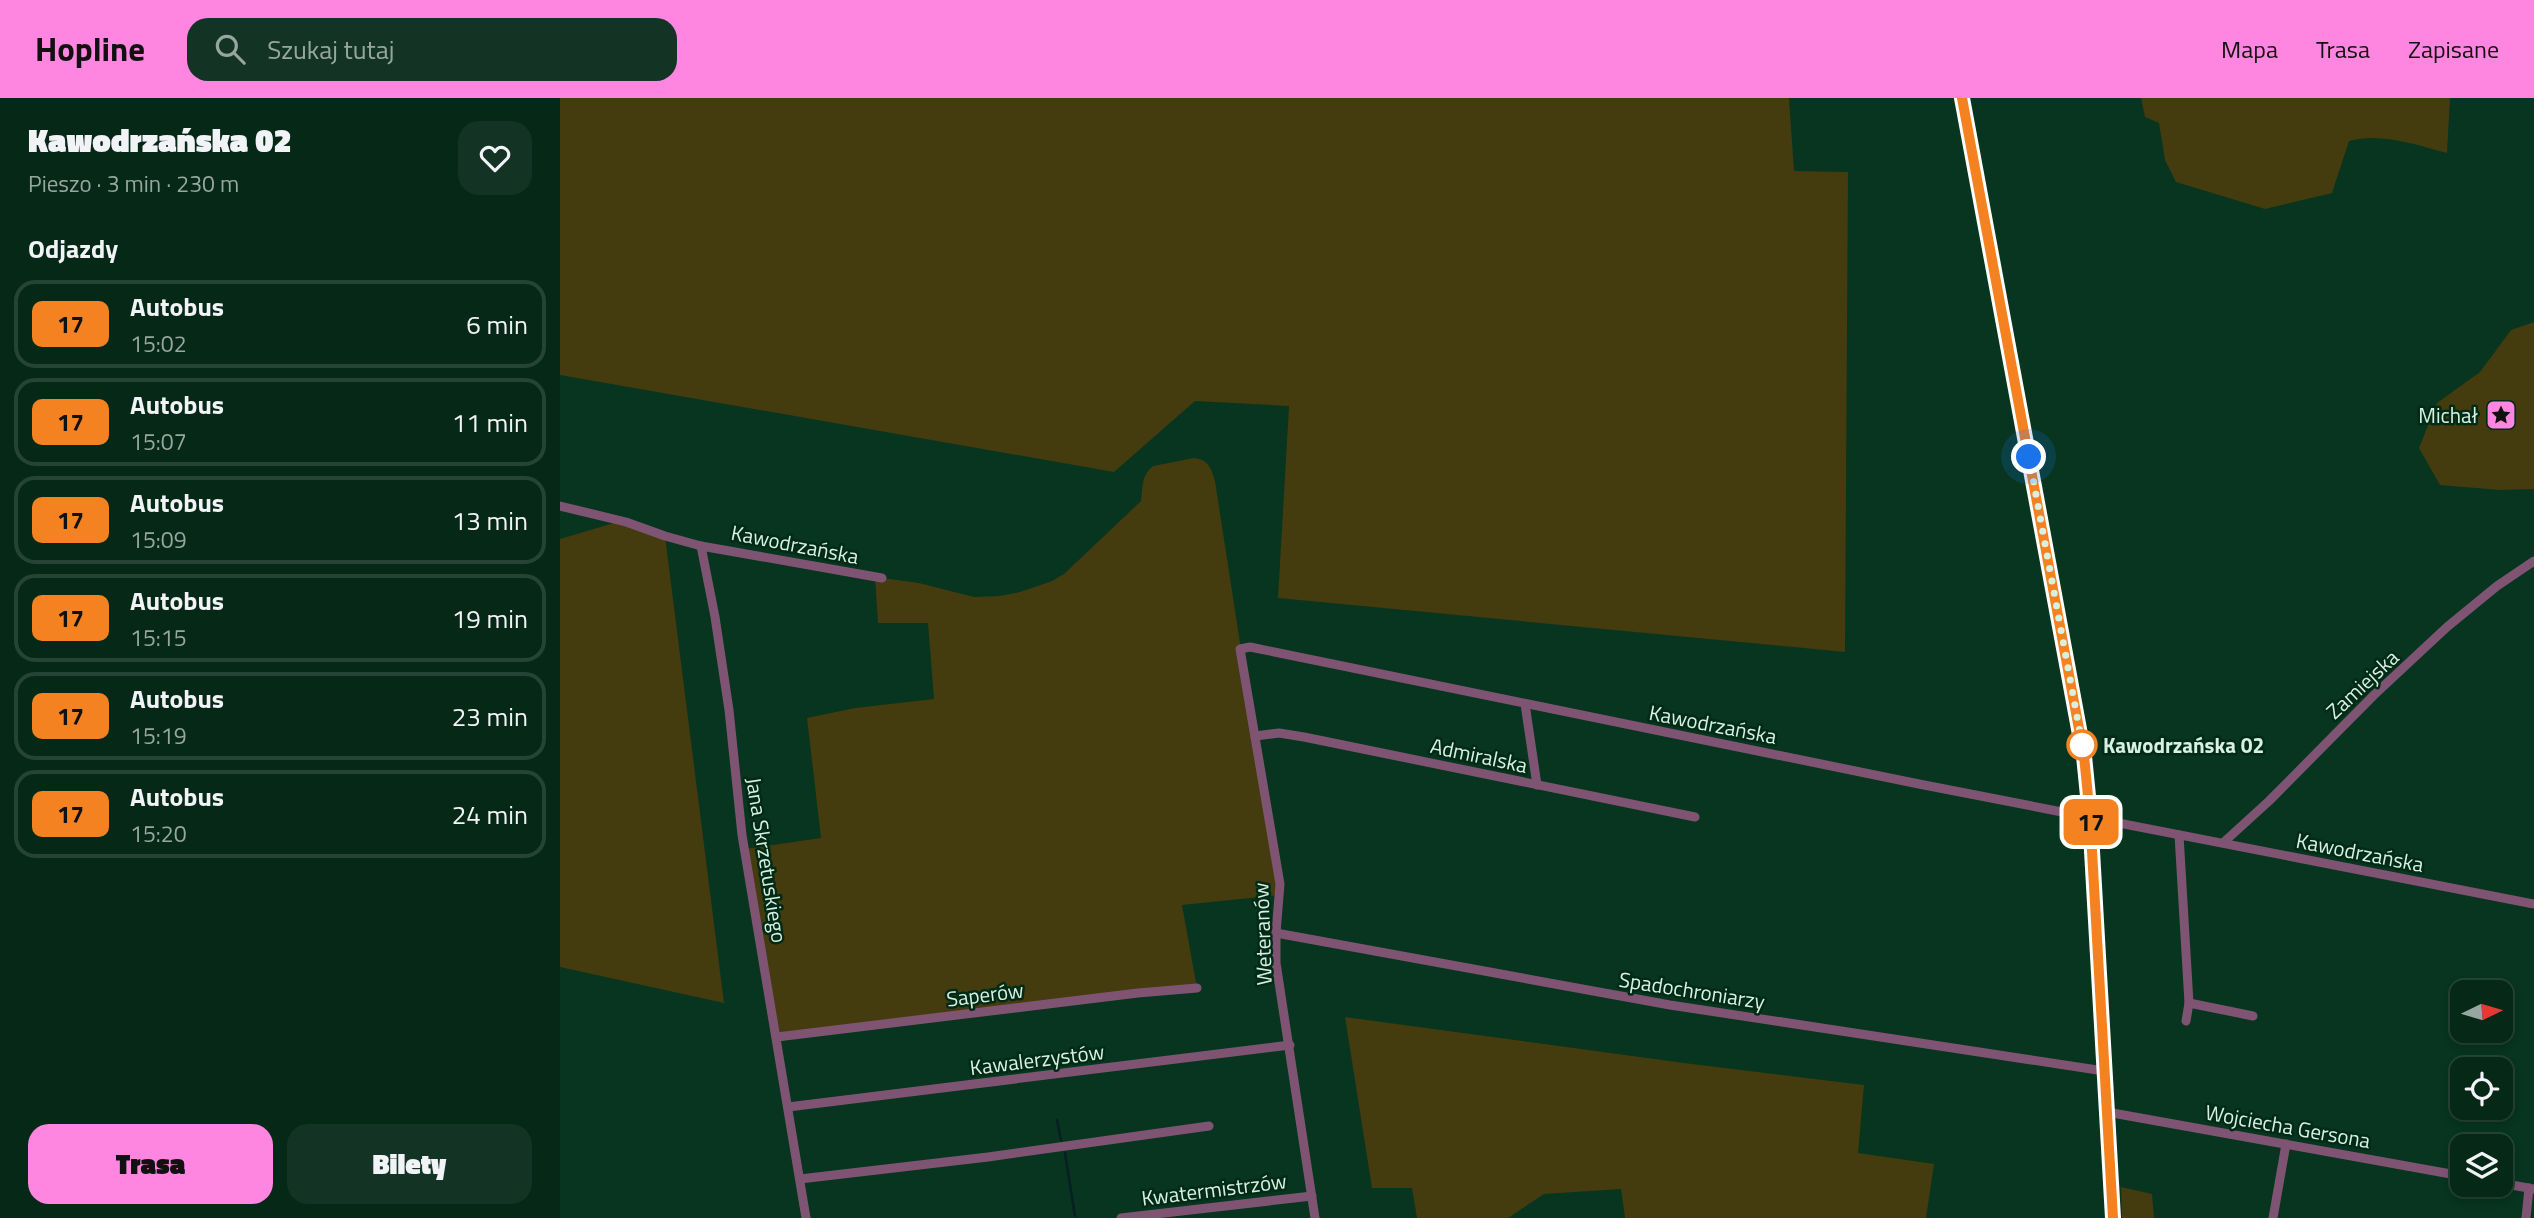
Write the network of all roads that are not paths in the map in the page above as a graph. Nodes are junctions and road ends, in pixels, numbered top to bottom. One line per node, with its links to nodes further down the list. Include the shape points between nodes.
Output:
1 (1962, 98): 10 (street, via 2077,708)
2 (560, 506): 3 (street, Kawodrzańska)
3 (701, 545): 5 (street, Kawodrzańska); 20 (street, Jana Skrzetuskiego, via 729,710 742,835)
4 (2534, 561): 13 (street, Zamiejska, via 2447,627)
5 (882, 578)
6 (1240, 649): 7 (street, Kawodrzańska); 8 (street, Weteranów)
7 (1525, 704): 9 (street); 10 (street, Kawodrzańska)
8 (1255, 736): 9 (street, Admiralska, via 1304,737); 15 (street, Weteranów, via 1280,884)
9 (1537, 785): 11 (street, Admiralska)
10 (2090, 816): 12 (street, Kawodrzańska); 22 (street)
11 (1695, 817)
12 (2179, 835): 13 (street, Kawodrzańska); 17 (street)
13 (2224, 842): 14 (street, Kawodrzańska)
14 (2534, 904)
15 (1276, 933): 21 (street, Weteranów, via 1276,963); 22 (street, Spadochroniarzy, via 1670,1005)
16 (1197, 988): 20 (street, Saperów)
17 (2189, 1003): 18 (street); 19 (street)
18 (2253, 1016)
19 (2186, 1021)
20 (777, 1037): 23 (street, Jana Skrzetuskiego)
21 (1290, 1045): 23 (street, Kawalerzystów); 31 (street, Weteranów)
22 (2104, 1071): 24 (street)
23 (788, 1107): 28 (street, Jana Skrzetuskiego)
24 (2107, 1112): 26 (street, Wojciecha Gersona); 35 (street)
25 (1209, 1126): 28 (street)
26 (2287, 1144): 27 (street, Wojciecha Gersona); 36 (street)
27 (2450, 1174)
28 (800, 1179): 32 (street, Jana Skrzetuskiego)
29 (2513, 1185): 30 (street)
30 (2532, 1189): 37 (street)
31 (1312, 1196): 33 (street, Kwatermistrzów); 34 (street, Weteranów)
32 (806, 1218)
33 (1121, 1218)
34 (1315, 1218)
35 (2113, 1218)
36 (2273, 1218)
37 (2526, 1218)

